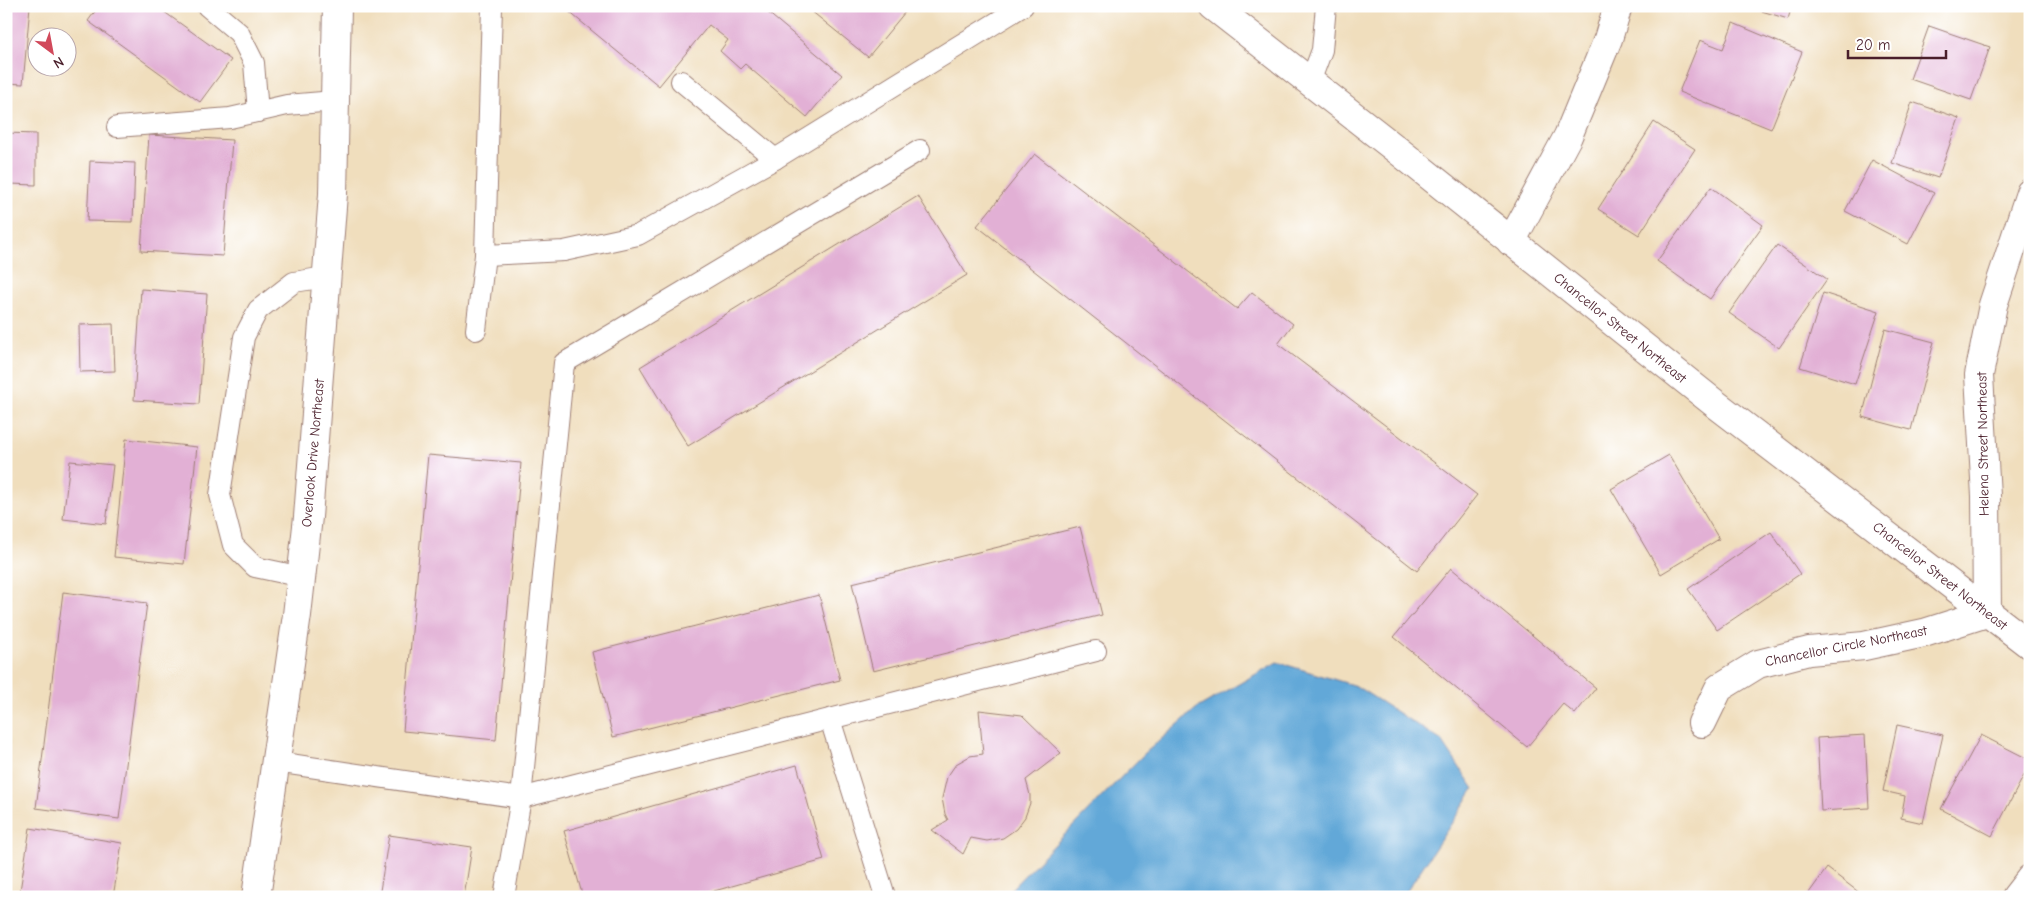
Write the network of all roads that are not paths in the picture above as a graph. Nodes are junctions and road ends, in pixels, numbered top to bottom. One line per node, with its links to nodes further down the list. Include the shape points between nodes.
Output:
1 (206, 6): 11 (lane, via 239,33 254,63)
2 (337, 6): 10 (street, Overlook Drive Northeast)
3 (492, 6): 17 (lane)
4 (1213, 6): 9 (street, Chancellor Street Northeast)
5 (1326, 6): 9 (lane, via 1322,50)
6 (1618, 6): 16 (street, via 1608,39 1568,136)
7 (1015, 8): 14 (lane)
8 (681, 81): 14 (lane)
9 (1310, 82): 16 (street, Chancellor Street Northeast)
10 (334, 101): 11 (lane, via 287,105); 18 (street, Overlook Drive Northeast)
11 (258, 112): 12 (lane, via 230,118)
12 (117, 127)
13 (920, 150): 27 (lane, via 564,363)
14 (775, 159): 17 (lane, via 638,235 564,251)
15 (2030, 193): 21 (street, Helena Street Northeast, via 1993,305 1979,375 1986,496)
16 (1511, 242): 21 (street, Chancellor Street Northeast)
17 (485, 255): 19 (lane)
18 (326, 277): 20 (street, Overlook Drive Northeast); 20 (lane, via 294,282 258,310 244,338 220,495 233,545 238,551 255,567)
19 (476, 330)
20 (302, 577): 26 (street, Overlook Drive Northeast)
21 (1987, 613): 22 (street, Chancellor Street Northeast); 25 (street, Chancellor Circle Northeast, via 1924,633 1758,664 1719,688)
22 (2030, 645)
23 (1096, 651): 24 (lane)
24 (830, 719): 27 (lane); 29 (lane)
25 (1702, 723)
26 (276, 762): 27 (lane); 30 (street, Overlook Drive Northeast)
27 (521, 798): 31 (lane)
28 (2030, 879): 32 (street)
29 (885, 896)
30 (256, 897)
31 (504, 897)
32 (2016, 897)

